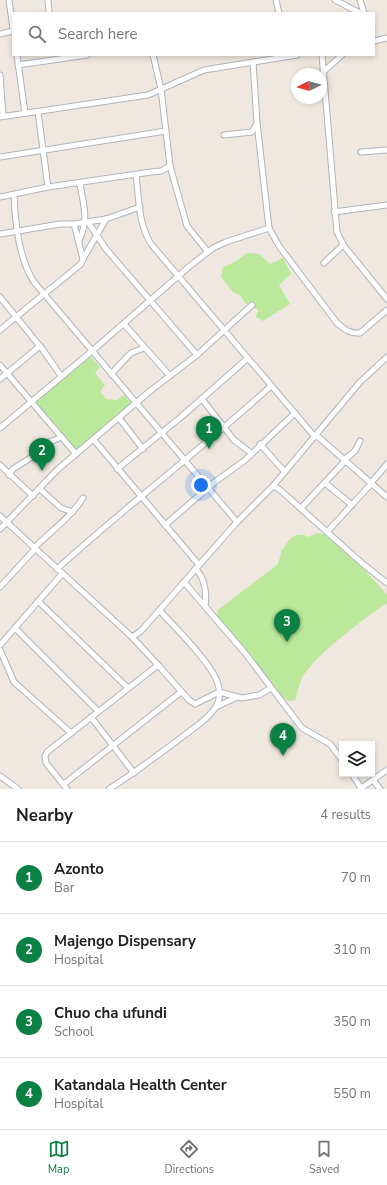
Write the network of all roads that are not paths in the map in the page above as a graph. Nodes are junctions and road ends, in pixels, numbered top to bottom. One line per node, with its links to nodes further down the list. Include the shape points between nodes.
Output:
1 (9, 0): 10 (street)
2 (48, 0): 6 (street)
3 (276, 0): 7 (street)
4 (336, 0): 8 (street)
5 (360, 0): 9 (street)
6 (49, 12)
7 (279, 12)
8 (358, 12)
9 (364, 12)
10 (12, 22)
11 (12, 30): 12 (street)
12 (0, 34)
13 (387, 38): 14 (street)
14 (375, 41)
15 (17, 56): 23 (street)
16 (80, 56): 23 (street)
17 (153, 56): 27 (street)
18 (289, 56): 21 (street)
19 (322, 56): 24 (street)
20 (341, 56): 25 (street)
21 (266, 57): 22 (street)
22 (253, 62): 27 (street, via 204,70); 32 (street)
23 (18, 65): 30 (street)
24 (323, 68)
25 (327, 68)
26 (0, 75): 31 (street)
27 (161, 89): 29 (street, via 148,95); 33 (street)
28 (326, 104): 47 (street)
29 (38, 112): 30 (street); 36 (street)
30 (25, 113): 31 (street)
31 (1, 117)
32 (257, 123): 34 (street, via 252,132); 51 (street)
33 (166, 131): 36 (street); 39 (street)
34 (224, 135)
35 (387, 150): 37 (street)
36 (43, 151): 38 (street); 42 (street)
37 (361, 152)
38 (0, 157)
39 (170, 166): 40 (street, via 161,171); 57 (street, via 187,226)
40 (136, 175): 41 (street); 46 (street)
41 (80, 184): 42 (street); 49 (street)
42 (48, 187): 43 (street)
43 (14, 195): 44 (street); 52 (street)
44 (0, 197)
45 (387, 205): 47 (street)
46 (140, 206): 48 (street); 60 (street, via 144,232)
47 (334, 212): 56 (street, via 337,232)
48 (106, 219): 49 (street); 54 (street)
49 (87, 222): 50 (street); 54 (street); 55 (street)
50 (74, 224): 52 (street); 55 (street)
51 (268, 228): 57 (street, via 226,242); 66 (street, via 337,323 346,330 355,334 360,333)
52 (18, 231): 53 (street); 61 (street, via 25,266)
53 (0, 234)
54 (96, 235): 58 (street); 64 (street)
55 (79, 241): 58 (street)
56 (344, 245): 59 (street); 63 (street)
57 (208, 252): 60 (street)
58 (83, 259): 61 (street, via 77,269)
59 (324, 264)
60 (178, 276): 64 (street); 70 (street)
61 (45, 294): 67 (street); 74 (street)
62 (0, 297): 67 (street)
63 (387, 299)
64 (151, 300): 68 (street); 76 (street)
65 (252, 305): 70 (street)
66 (387, 310)
67 (16, 316): 69 (street); 72 (street)
68 (124, 324): 71 (street); 74 (street)
69 (0, 330)
70 (225, 331): 76 (street); 77 (street)
71 (137, 340): 73 (street); 75 (street)
72 (40, 346): 80 (street); 82 (street)
73 (144, 348): 75 (street); 83 (street)
74 (92, 351): 81 (street); 82 (street)
75 (131, 353): 81 (street)
76 (197, 355): 83 (street)
77 (248, 358): 85 (street); 86 (street)
78 (386, 359): 94 (street, via 360,382)
79 (0, 365): 80 (street)
80 (7, 373): 84 (street); 87 (street)
81 (111, 374): 88 (street)
82 (61, 376): 87 (street)
83 (170, 376): 88 (street)
84 (0, 379)
85 (271, 386): 89 (street); 91 (street)
86 (202, 399): 91 (street); 93 (street)
87 (31, 402): 92 (street); 95 (street)
88 (137, 403): 90 (street); 93 (street)
89 (295, 413): 94 (street); 98 (street)
90 (119, 418): 96 (street); 99 (street)
91 (224, 427): 100 (street, via 234,440); 102 (street)
92 (0, 428)
93 (162, 433): 99 (street); 102 (street)
94 (316, 436): 103 (street); 107 (street)
95 (62, 437): 101 (street); 108 (street, via 42,445 32,457 13,469)
96 (94, 440): 101 (street); 106 (street)
97 (360, 441): 103 (street, via 355,451)
98 (260, 444): 100 (street); 107 (street)
99 (143, 449): 106 (street)
100 (251, 453): 112 (street)
101 (76, 454): 113 (street)
102 (187, 460): 112 (street); 115 (street)
103 (344, 461): 109 (street); 110 (street)
104 (387, 464): 110 (street)
105 (0, 465): 108 (street)
106 (117, 469): 115 (street)
107 (284, 471): 111 (street)
108 (9, 475): 114 (street)
109 (326, 483): 118 (street); 119 (street)
110 (371, 483): 116 (street); 118 (street)
111 (273, 486): 119 (street); 122 (street)
112 (209, 487): 122 (street); 124 (street)
113 (40, 489): 114 (street); 120 (street, via 60,508)
114 (33, 496): 123 (street)
115 (140, 496): 124 (street); 129 (street)
116 (387, 497)
117 (83, 498): 120 (street)
118 (352, 505): 126 (street)
119 (301, 508): 126 (street)
120 (73, 512): 127 (street)
121 (0, 516): 123 (street)
122 (237, 522): 128 (street)
123 (8, 523): 125 (street); 127 (street)
124 (165, 525): 128 (street)
125 (0, 529)
126 (327, 532): 132 (street)
127 (34, 548): 129 (street); 133 (street)
128 (197, 567): 131 (street); 135 (street, via 202,579)
129 (57, 569): 130 (street)
130 (62, 574): 134 (street); 138 (street)
131 (184, 582): 135 (street); 136 (street)
132 (387, 583)
133 (0, 587)
134 (38, 601): 137 (street); 142 (street)
135 (205, 606): 143 (street)
136 (160, 610): 138 (street); 145 (street, via 211,671)
137 (14, 628): 139 (street); 148 (street)
138 (132, 637): 141 (street)
139 (0, 645)
140 (0, 650): 150 (street, via 14,682)
141 (158, 665): 142 (street); 144 (street)
142 (128, 688): 148 (street)
143 (271, 688): 146 (street, via 256,696); 152 (street, via 302,728 330,744)
144 (181, 692): 145 (street, via 195,704); 151 (street)
145 (219, 692): 146 (street); 147 (street)
146 (235, 698): 147 (street)
147 (215, 707): 153 (street, via 194,728)
148 (98, 711): 149 (street)
149 (91, 717): 150 (street); 151 (street)
150 (71, 734): 158 (street, via 44,756 46,763)
151 (112, 745): 153 (street); 158 (street)
152 (339, 756)
153 (134, 773): 162 (street)
154 (386, 773): 157 (street)
155 (0, 776): 160 (street)
156 (354, 777): 159 (street)
157 (373, 780): 159 (street); 163 (street)
158 (64, 784): 161 (street)
159 (361, 788)
160 (18, 789)
161 (67, 789)
162 (109, 789)
163 (380, 789)

